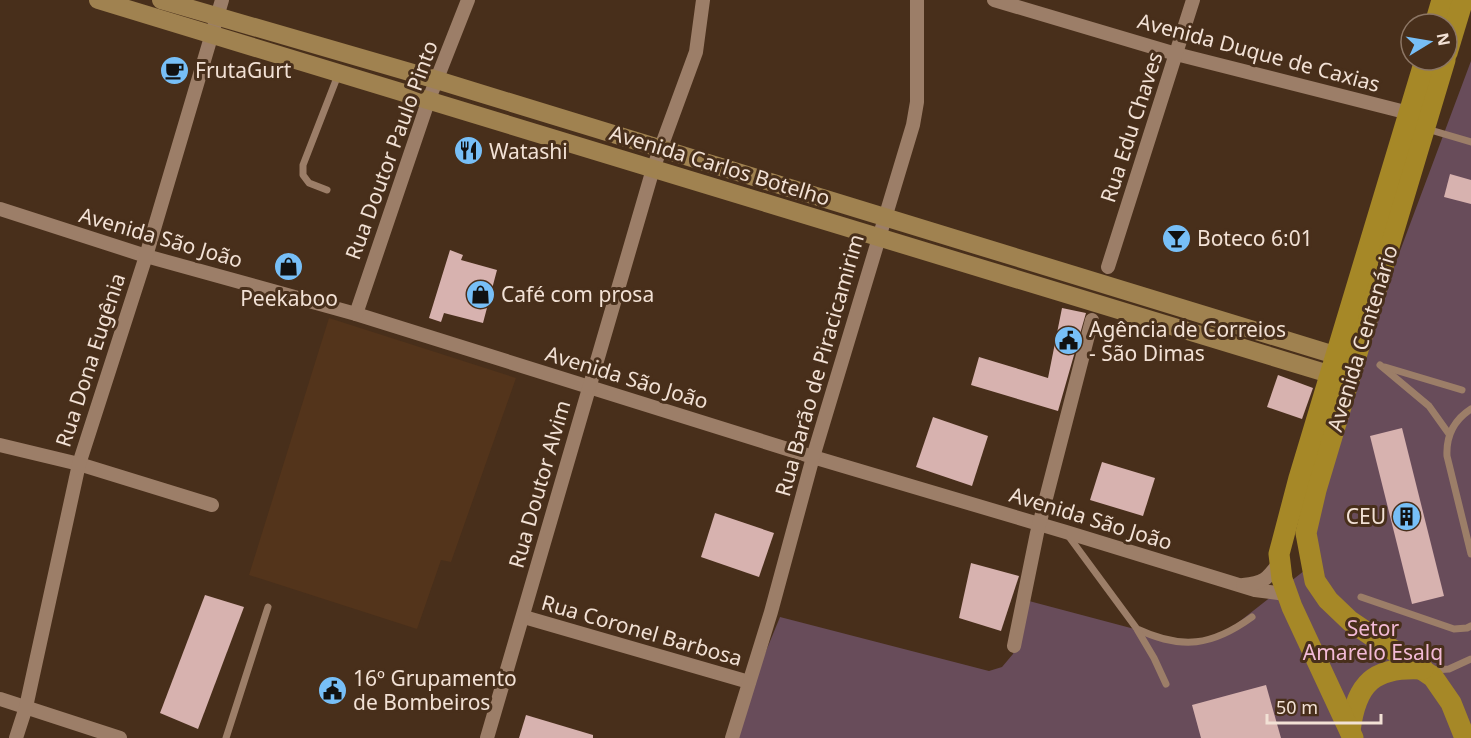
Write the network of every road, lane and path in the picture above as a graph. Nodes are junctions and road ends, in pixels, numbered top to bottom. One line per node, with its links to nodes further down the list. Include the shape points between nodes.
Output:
1 (98, 0): 8 (main road, Avenida Carlos Botelho)
2 (161, 0): 8 (main road, Avenida Carlos Botelho)
3 (703, 0): 18 (street, Rua Doutor Alvim, via 696,52)
4 (917, 0): 22 (street, Rua Barão de Piracicamirim, via 917,102)
5 (994, 0): 9 (street, Avenida Duque de Caxias)
6 (1193, 0): 9 (street, Rua Edu Chaves)
7 (467, 1): 13 (street, Rua Doutor Paulo Pinto)
8 (216, 17): 10 (main road, Avenida Carlos Botelho); 13 (main road, Avenida Carlos Botelho); 24 (street, Rua Dona Eugênia)
9 (1176, 54): 15 (street, Avenida Duque de Caxias); 25 (street, Rua Edu Chaves)
10 (338, 72): 14 (main road, Avenida Carlos Botelho); 20 (lane, via 303,165 303,175 309,183)
11 (1421, 72): 15 (highway, Avenida Centenário)
12 (1441, 72): 16 (highway, Avenida Centenário)
13 (437, 80): 14 (street, Rua Doutor Paulo Pinto); 18 (main road, Avenida Carlos Botelho)
14 (429, 99): 19 (main road, Avenida Carlos Botelho); 26 (street, Rua Doutor Paulo Pinto)
15 (1409, 113): 29 (highway, Avenida Centenário)
16 (1425, 128): 17 (lane); 28 (highway, Avenida Centenário)
17 (1471, 142)
18 (660, 148): 19 (street, Rua Doutor Alvim); 22 (main road, Avenida Carlos Botelho)
19 (653, 168): 23 (main road, Avenida Carlos Botelho); 30 (street, Rua Doutor Alvim)
20 (327, 190)
21 (0, 209): 24 (street, Avenida São João)
22 (884, 217): 23 (street, Rua Barão de Piracicamirim); 29 (main road, Avenida Carlos Botelho)
23 (879, 237): 29 (main road, Avenida Carlos Botelho); 35 (street, Rua Barão de Piracicamirim)
24 (146, 256): 26 (street, Avenida São João); 36 (street, Rua Dona Eugênia)
25 (1108, 267)
26 (356, 314): 30 (street, Avenida São João)
27 (1092, 320): 38 (street)
28 (1355, 361): 29 (main road, Avenida Carlos Botelho); 52 (highway, Avenida Centenário, via 1306,533 1315,581 1339,612)
29 (1332, 364): 41 (highway, Avenida Centenário)
30 (588, 387): 35 (street, Avenida São João); 46 (street, Rua Doutor Alvim)
31 (1462, 390): 33 (lane, via 1380,365 1429,406)
32 (1471, 409): 33 (lane)
33 (1449, 434): 40 (lane, via 1447,456)
34 (0, 445): 36 (street)
35 (813, 457): 38 (street, Avenida São João); 53 (street, Rua Barão de Piracicamirim)
36 (79, 464): 37 (street); 56 (street, Rua Dona Eugênia)
37 (212, 505)
38 (1039, 525): 39 (street, Avenida São João); 50 (street)
39 (1066, 532): 42 (street, Avenida São João); 49 (lane)
40 (1471, 554)
41 (1279, 563): 42 (street, via 1259,583); 43 (highway)
42 (1241, 585): 43 (street, Avenida São João)
43 (1286, 594): 57 (highway)
44 (1361, 597): 48 (lane, via 1454,629)
45 (268, 607): 60 (lane)
46 (524, 617): 53 (street, Rua Coronel Barbosa); 61 (street, Rua Doutor Alvim)
47 (1252, 617): 49 (lane, via 1234,630 1191,643 1154,638)
48 (1471, 626)
49 (1137, 629): 54 (lane)
50 (1014, 646)
51 (1471, 659): 52 (lane, via 1449,669)
52 (1423, 669): 57 (highway, via 1392,669 1373,680 1355,704); 63 (highway, Avenida Centenário, via 1451,703)
53 (749, 682): 62 (street, Rua Barão de Piracicamirim)
54 (1166, 684)
55 (0, 699): 56 (street)
56 (26, 707): 58 (street, Rua Dona Eugênia); 59 (street)
57 (1352, 735)
58 (16, 738)
59 (120, 738)
60 (226, 738)
61 (487, 738)
62 (732, 738)
63 (1465, 738)

